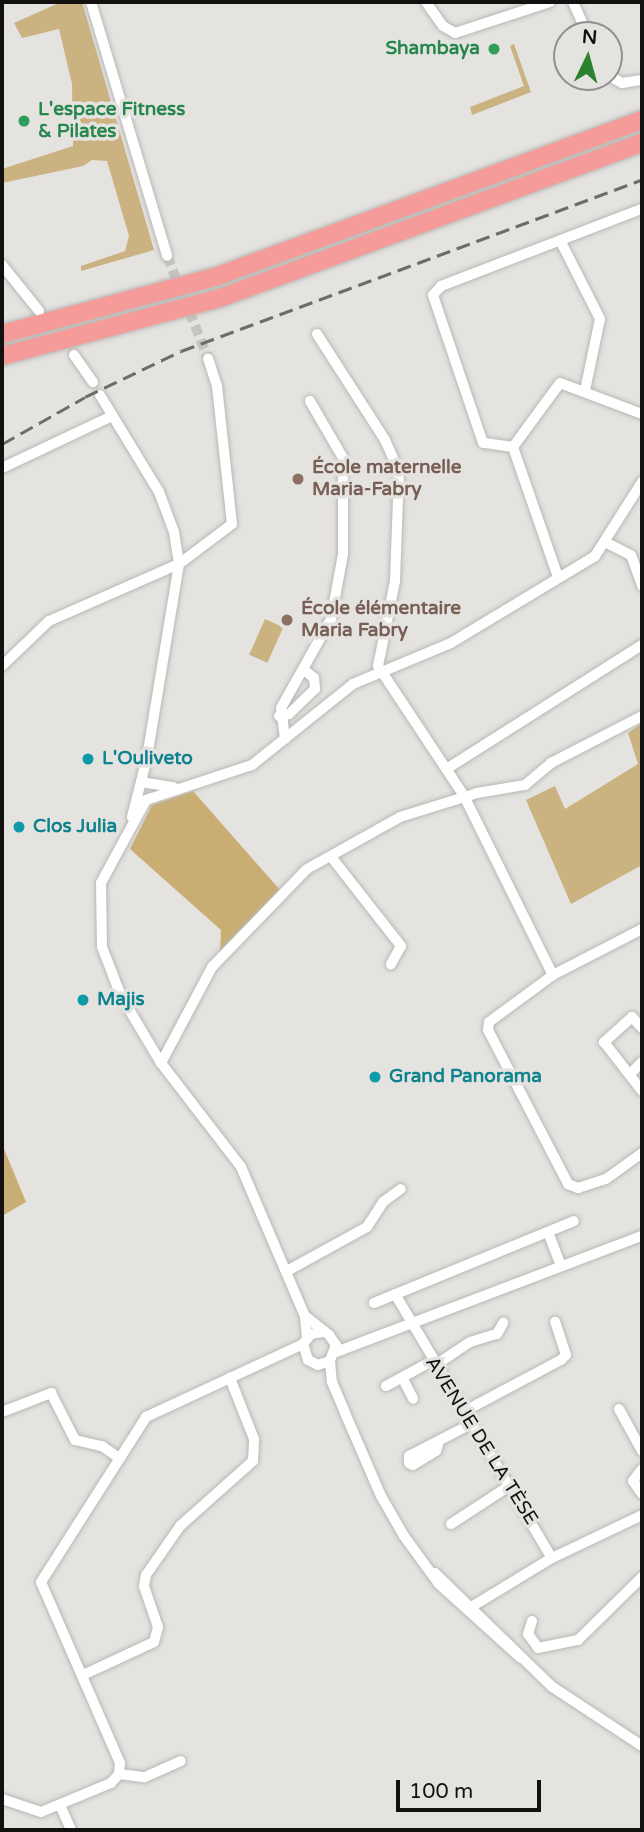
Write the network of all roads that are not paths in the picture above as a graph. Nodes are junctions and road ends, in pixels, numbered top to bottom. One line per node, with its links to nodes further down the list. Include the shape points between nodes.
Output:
1 (91, 2): 12 (street)
2 (426, 2): 3 (street, via 443,26 456,33)
3 (551, 2)
4 (573, 2): 5 (street)
5 (582, 21)
6 (642, 80): 7 (street)
7 (623, 83)
8 (642, 120): 15 (highway, via 215,277)
9 (642, 143): 18 (highway, via 220,298)
10 (642, 209): 11 (street)
11 (561, 242): 21 (street, via 600,319); 26 (street, via 442,286 433,295 483,443)
12 (167, 256)
13 (2, 265): 14 (street)
14 (39, 311)
15 (2, 334)
16 (317, 334): 38 (street, via 399,471 395,581 378,660)
17 (74, 355): 20 (street)
18 (2, 356)
19 (208, 358): 32 (street, via 217,386 232,524)
20 (93, 382)
21 (585, 390): 24 (street); 26 (street, via 556,385)
22 (100, 395): 25 (street)
23 (310, 401): 37 (street, via 343,458 346,499 338,594 331,619)
24 (642, 414)
25 (112, 416): 27 (street); 32 (street, via 159,492 174,532)
26 (513, 447): 33 (street)
27 (2, 468)
28 (642, 482): 29 (street)
29 (605, 542): 31 (street); 33 (street, via 595,555)
30 (642, 548): 31 (street)
31 (631, 555): 34 (street)
32 (179, 564): 36 (street, via 49,621); 43 (street, via 147,758)
33 (558, 577): 38 (street, via 451,643)
34 (642, 586)
35 (642, 645): 42 (street)
36 (2, 666)
37 (303, 669): 39 (street); 39 (street, via 314,678 315,689 289,714)
38 (381, 671): 41 (street, via 337,695); 42 (street)
39 (279, 716): 41 (street)
40 (642, 716): 46 (street, via 551,763 525,785)
41 (285, 740): 44 (street, via 252,765)
42 (448, 768): 46 (street)
43 (148, 782): 44 (street); 45 (street); 47 (street)
44 (174, 788): 47 (street)
45 (136, 793): 47 (street); 48 (street)
46 (464, 796): 49 (street, via 394,820); 52 (street)
47 (149, 798): 48 (street)
48 (131, 821): 55 (street, via 101,883 99,925 102,947 121,996)
49 (332, 858): 51 (street, via 401,946); 55 (street, via 290,882 212,967)
50 (642, 929): 52 (street)
51 (391, 964)
52 (552, 975): 58 (street, via 489,1022 488,1030 568,1184 578,1188 606,1179)
53 (642, 1028): 56 (street, via 632,1017 604,1042)
54 (642, 1062): 56 (street)
55 (160, 1063): 64 (street, via 241,1167)
56 (630, 1074): 57 (street)
57 (642, 1091)
58 (642, 1153)
59 (401, 1189): 64 (street, via 383,1202 367,1227)
60 (574, 1220): 61 (street)
61 (548, 1232): 63 (street); 65 (street)
62 (642, 1236): 63 (street)
63 (561, 1266): 70 (street)
64 (287, 1272): 67 (street)
65 (395, 1294): 66 (street); 70 (street, AVENUE DE LA TÈSE)
66 (374, 1303)
67 (305, 1316): 71 (street); 73 (street)
68 (555, 1322): 86 (street, via 566,1355 561,1360)
69 (503, 1323): 78 (street, via 497,1334 470,1342)
70 (410, 1324): 74 (street); 78 (street, AVENUE DE LA TÈSE)
71 (323, 1332): 72 (street); 73 (street)
72 (333, 1339): 74 (street); 76 (street)
73 (305, 1341): 75 (street); 77 (street)
74 (356, 1343): 76 (street)
75 (284, 1356): 77 (street); 79 (street)
76 (333, 1356): 77 (street); 81 (street)
77 (313, 1362): 81 (street)
78 (433, 1363): 80 (street); 86 (street, AVENUE DE LA TÈSE)
79 (230, 1378): 90 (street, via 152,1412); 100 (street, via 254,1439 253,1461 180,1526 146,1575 145,1591 158,1627 154,1642)
80 (403, 1379): 82 (street); 83 (street)
81 (332, 1382): 98 (street, via 381,1496 426,1566)
82 (386, 1386)
83 (414, 1399)
84 (620, 1409): 89 (street)
85 (2, 1412): 90 (street, via 51,1393 75,1440 102,1446)
86 (463, 1412): 87 (street, AVENUE DE LA TÈSE)
87 (471, 1424): 88 (street); 92 (street, AVENUE DE LA TÈSE)
88 (438, 1445)
89 (642, 1451)
90 (119, 1458): 100 (street, via 41,1582)
91 (642, 1469): 93 (street, via 632,1481)
92 (509, 1486): 95 (street); 96 (street, AVENUE DE LA TÈSE)
93 (642, 1494)
94 (641, 1519): 96 (street)
95 (451, 1524)
96 (552, 1558): 98 (street, via 494,1593)
97 (642, 1577): 99 (street, via 578,1640 538,1648 528,1634)
98 (473, 1612): 101 (street, via 551,1686)
99 (532, 1621)
100 (83, 1675): 103 (street, via 120,1763)
101 (642, 1746)
102 (181, 1762): 103 (street, via 145,1777)
103 (119, 1774): 105 (street, via 111,1783)
104 (2, 1799): 105 (street, via 36,1812)
105 (60, 1805): 106 (street)
106 (71, 1830)

